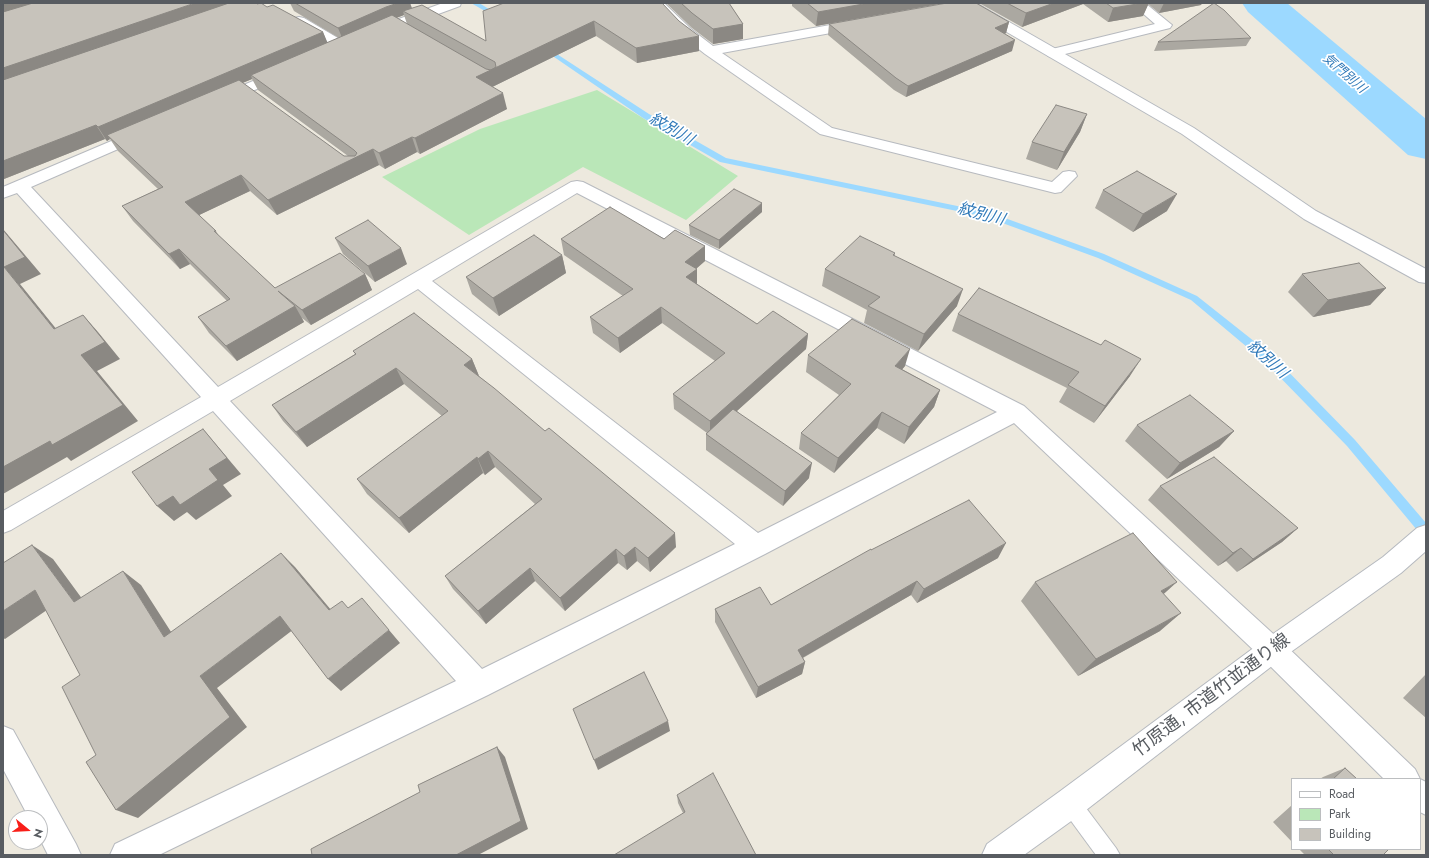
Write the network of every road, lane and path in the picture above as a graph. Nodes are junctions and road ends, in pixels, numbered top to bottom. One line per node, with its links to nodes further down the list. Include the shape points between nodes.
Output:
1 (455, 3): 5 (street)
2 (656, 3): 11 (street)
3 (1137, 3): 13 (street, via 1165,25)
4 (963, 5): 13 (street)
5 (433, 6): 8 (street)
6 (284, 13): 10 (street)
7 (875, 21): 11 (street)
8 (396, 24): 9 (lane); 10 (street)
9 (409, 31)
10 (354, 42): 12 (street)
11 (710, 51): 19 (street, via 826,131 1055,188)
12 (329, 53)
13 (1053, 53): 21 (street, via 1188,132 1310,215)
14 (295, 68): 15 (street)
15 (247, 89): 16 (lane); 17 (street)
16 (260, 98)
17 (210, 104)
18 (152, 130): 20 (street)
19 (1069, 176)
20 (12, 190): 23 (street)
21 (1426, 277)
22 (419, 280): 23 (street); 24 (street, via 577,186); 27 (street)
23 (216, 400): 25 (street); 29 (street)
24 (1016, 412): 27 (street); 28 (street)
25 (3, 523)
26 (1426, 536): 28 (street, 竹原通, 市道竹並通り線, via 1392,565)
27 (756, 546): 29 (street)
28 (1272, 650): 31 (street); 32 (street, 竹原通, 市道竹並通り線)
29 (478, 685): 34 (street)
30 (3, 740): 33 (street)
31 (1404, 778)
32 (1070, 803): 35 (street, 竹原通, 市道竹並通り線); 36 (lane)
33 (65, 855)
34 (126, 855)
35 (998, 855)
36 (1109, 855)

